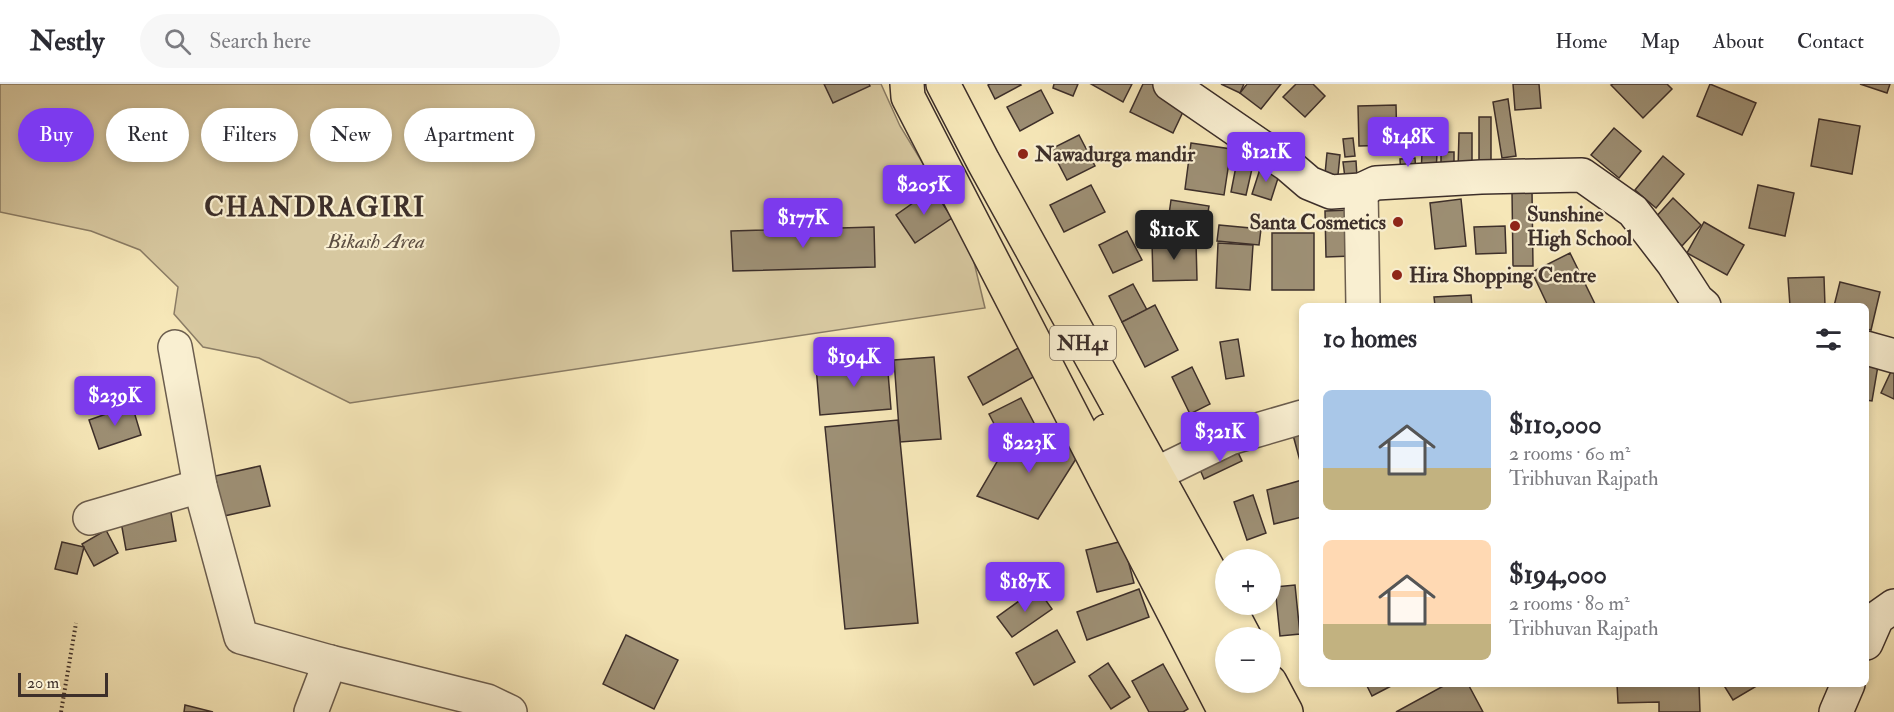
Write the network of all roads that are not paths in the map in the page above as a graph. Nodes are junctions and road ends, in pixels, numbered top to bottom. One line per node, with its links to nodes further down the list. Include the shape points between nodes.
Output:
1 (907, 84): 23 (highway, NH41, via 908,97)
2 (943, 84): 4 (highway, NH41)
3 (1170, 84): 5 (street, via 1309,183 1331,192)
4 (983, 161): 12 (highway, NH41); 16 (highway, via 993,209)
5 (1361, 190): 6 (street); 7 (street, via 1376,183 1582,175 1633,211)
6 (1363, 303)
7 (1700, 303)
8 (175, 347): 13 (street)
9 (1869, 349): 10 (street)
10 (1894, 356)
11 (1299, 418): 12 (street, via 1230,438)
12 (1156, 474): 15 (highway, NH41)
13 (200, 486): 14 (street); 17 (street, via 241,637)
14 (90, 518)
15 (1215, 583)
16 (1215, 639)
17 (330, 662): 21 (street); 22 (street)
18 (1847, 687): 26 (street)
19 (1242, 693): 24 (highway)
20 (1276, 693): 25 (highway)
21 (494, 708)
22 (311, 712)
23 (1225, 712)
24 (1252, 712)
25 (1286, 712)
26 (1836, 712)

